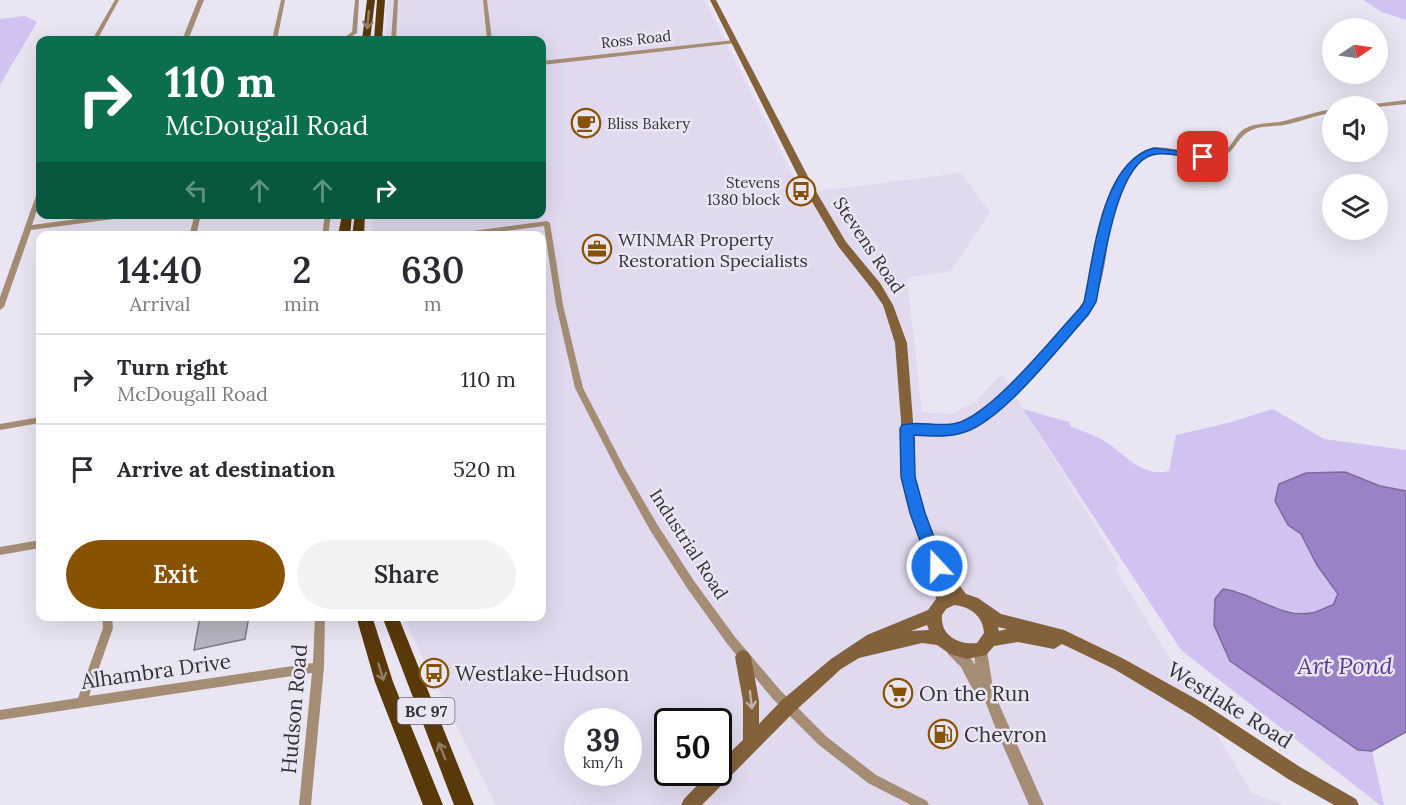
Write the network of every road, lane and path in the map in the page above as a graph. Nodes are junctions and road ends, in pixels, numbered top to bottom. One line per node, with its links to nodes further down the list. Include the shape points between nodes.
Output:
1 (117, 0): 10 (street)
2 (201, 0): 11 (street)
3 (283, 0): 12 (street)
4 (357, 0): 13 (street, via 354,33)
5 (371, 0): 14 (highway, one-way to 14)
6 (381, 0): 15 (highway)
7 (396, 0): 16 (street)
8 (485, 0): 17 (street)
9 (713, 0): 18 (main road, Stevens Road)
10 (96, 36)
11 (187, 36)
12 (275, 36)
13 (349, 36)
14 (366, 36)
15 (378, 36)
16 (394, 36)
17 (490, 36)
18 (734, 42): 19 (street, Ross Road); 30 (main road, Stevens Road, via 808,188 888,305 901,343)
19 (546, 63)
20 (1406, 102): 21 (street)
21 (1388, 104)
22 (1322, 112): 30 (street, via 1249,128 1222,156 1160,150 1143,155 1131,166 1113,196 1093,294 1084,312 1003,400 980,418 946,431)
23 (36, 204): 25 (street)
24 (97, 219): 25 (street)
25 (27, 228): 27 (street)
26 (487, 231): 47 (street, Industrial Road, via 547,223 561,320 579,388 656,534)
27 (0, 307)
28 (36, 421): 29 (street)
29 (0, 427)
30 (907, 429): 33 (main road, Stevens Road, via 908,477)
31 (36, 545): 32 (street)
32 (0, 551)
33 (937, 566): 34 (main road, Stevens Road); 35 (main road, Stevens Road)
34 (961, 598): 35 (main road); 36 (main road)
35 (944, 601): 37 (main road)
36 (983, 610): 43 (main road, via 991,624); 44 (main road, Westlake Road, via 998,620 1064,637)
37 (934, 615): 42 (main road); 46 (main road, via 872,640)
38 (107, 621): 49 (street)
39 (320, 621): 48 (street, Hudson Road)
40 (366, 621): 55 (highway, BC 97, one-way to 55, via 384,682)
41 (392, 621): 56 (highway, BC 97, one-way to 41)
42 (940, 638): 45 (main road); 46 (main road, via 922,636)
43 (986, 645): 44 (main road, Westlake Road, via 1018,635); 45 (main road, via 963,653); 51 (street, via 979,659 981,673)
44 (1083, 648): 60 (main road, Westlake Road, via 1178,698)
45 (953, 649): 51 (street, via 966,662)
46 (856, 652): 50 (main road)
47 (743, 657): 50 (street, Industrial Road); 53 (main road, one-way to 53, via 752,701)
48 (319, 668): 49 (street, Alhambra Drive); 54 (street, Hudson Road)
49 (82, 701): 52 (street, Alhambra Drive)
50 (788, 706): 53 (main road); 58 (street, Industrial Road, via 855,768 896,795)
51 (996, 712): 59 (street)
52 (0, 715)
53 (751, 744): 57 (main road)
54 (305, 805)
55 (433, 805)
56 (464, 805)
57 (690, 805)
58 (923, 805)
59 (1037, 805)
60 (1350, 805)

